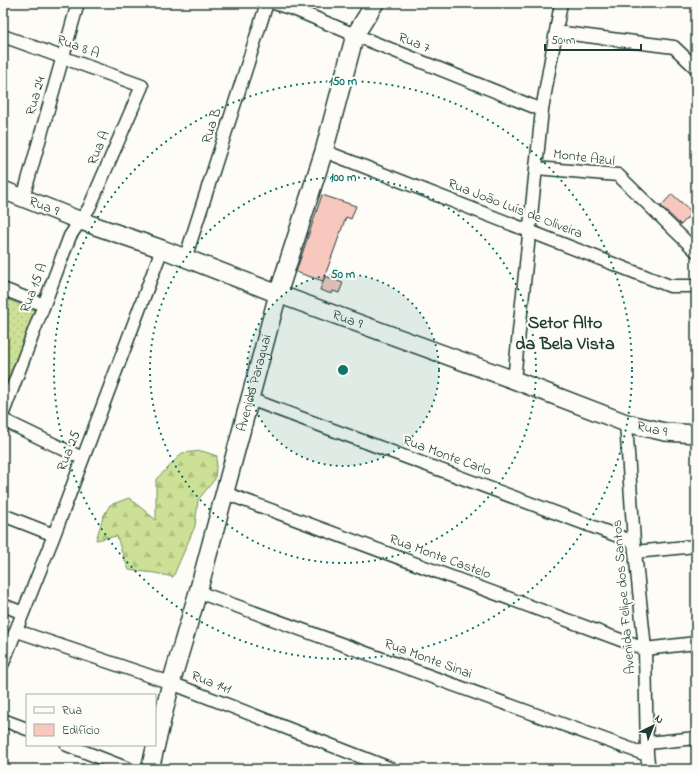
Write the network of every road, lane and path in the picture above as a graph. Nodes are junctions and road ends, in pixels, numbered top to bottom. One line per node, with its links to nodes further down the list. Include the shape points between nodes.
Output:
1 (78, 3): 9 (street, Rua 24)
2 (267, 3): 21 (street, Rua B)
3 (274, 3): 7 (street, Rua 7)
4 (375, 3): 7 (street, Avenida Paraguai)
5 (561, 3): 6 (street)
6 (556, 32): 10 (street, via 674,47); 12 (street)
7 (355, 35): 12 (street, Rua 7); 13 (street, Avenida Paraguai)
8 (3, 36): 9 (street, Rua 8 A)
9 (63, 57): 11 (street, Rua 8 A); 16 (street, Rua 24)
10 (696, 68)
11 (142, 86): 17 (street, Rua A)
12 (542, 110): 14 (street)
13 (324, 151): 18 (street, Rua João Luís de Oliveira); 24 (street, Avenida Paraguai)
14 (536, 168): 18 (street); 20 (street, Monte Azul, via 618,175)
15 (3, 190): 16 (street, Rua 9)
16 (23, 198): 17 (street, Rua 9)
17 (81, 221): 19 (street, Rua 9); 25 (street, Rua 15 A, via 70,236)
18 (529, 231): 22 (street, Rua João Luís de Oliveira, via 670,286); 26 (street)
19 (162, 250): 21 (street, Rua 9); 32 (street, Rua 25)
20 (696, 251)
21 (186, 259): 24 (street, Rua 9)
22 (696, 286)
23 (4, 292): 25 (street)
24 (278, 294): 26 (street, Rua 9); 27 (street, Avenida Paraguai)
25 (44, 305): 28 (street, Rua 15 A)
26 (514, 380): 30 (street, Rua 9)
27 (250, 399): 33 (street, Avenida Paraguai); 37 (street, Rua Monte Carlo)
28 (3, 413)
29 (3, 420): 32 (street)
30 (626, 423): 31 (street, Rua 9, via 665,432); 37 (street, Avenida Felipe dos Santos)
31 (696, 434)
32 (82, 458): 35 (street, Rua 25)
33 (225, 493): 38 (street, Avenida Paraguai); 43 (street, Rua Monte Castelo)
34 (3, 515): 35 (street)
35 (54, 535): 40 (street, Rua 25)
36 (696, 546): 37 (street, Rua Monte Carlo)
37 (634, 547): 43 (street, Avenida Felipe dos Santos)
38 (198, 592): 45 (street, Avenida Paraguai); 52 (street, Rua Monte Sinai)
39 (3, 605): 40 (street)
40 (23, 613): 41 (street, Rua 25)
41 (16, 631): 44 (street, Rua 25); 45 (street, Rua 141)
42 (696, 643): 43 (street)
43 (645, 649): 52 (street, Avenida Felipe dos Santos)
44 (3, 663)
45 (171, 683): 49 (street, Avenida Paraguai); 55 (street, Rua 141)
46 (3, 720): 47 (street)
47 (26, 730)
48 (696, 738): 52 (street)
49 (156, 744)
50 (70, 746): 53 (street)
51 (156, 746): 54 (street, Avenida Paraguai)
52 (648, 749): 56 (street, Avenida Felipe dos Santos)
53 (129, 769)
54 (150, 769)
55 (392, 769)
56 (649, 769)

